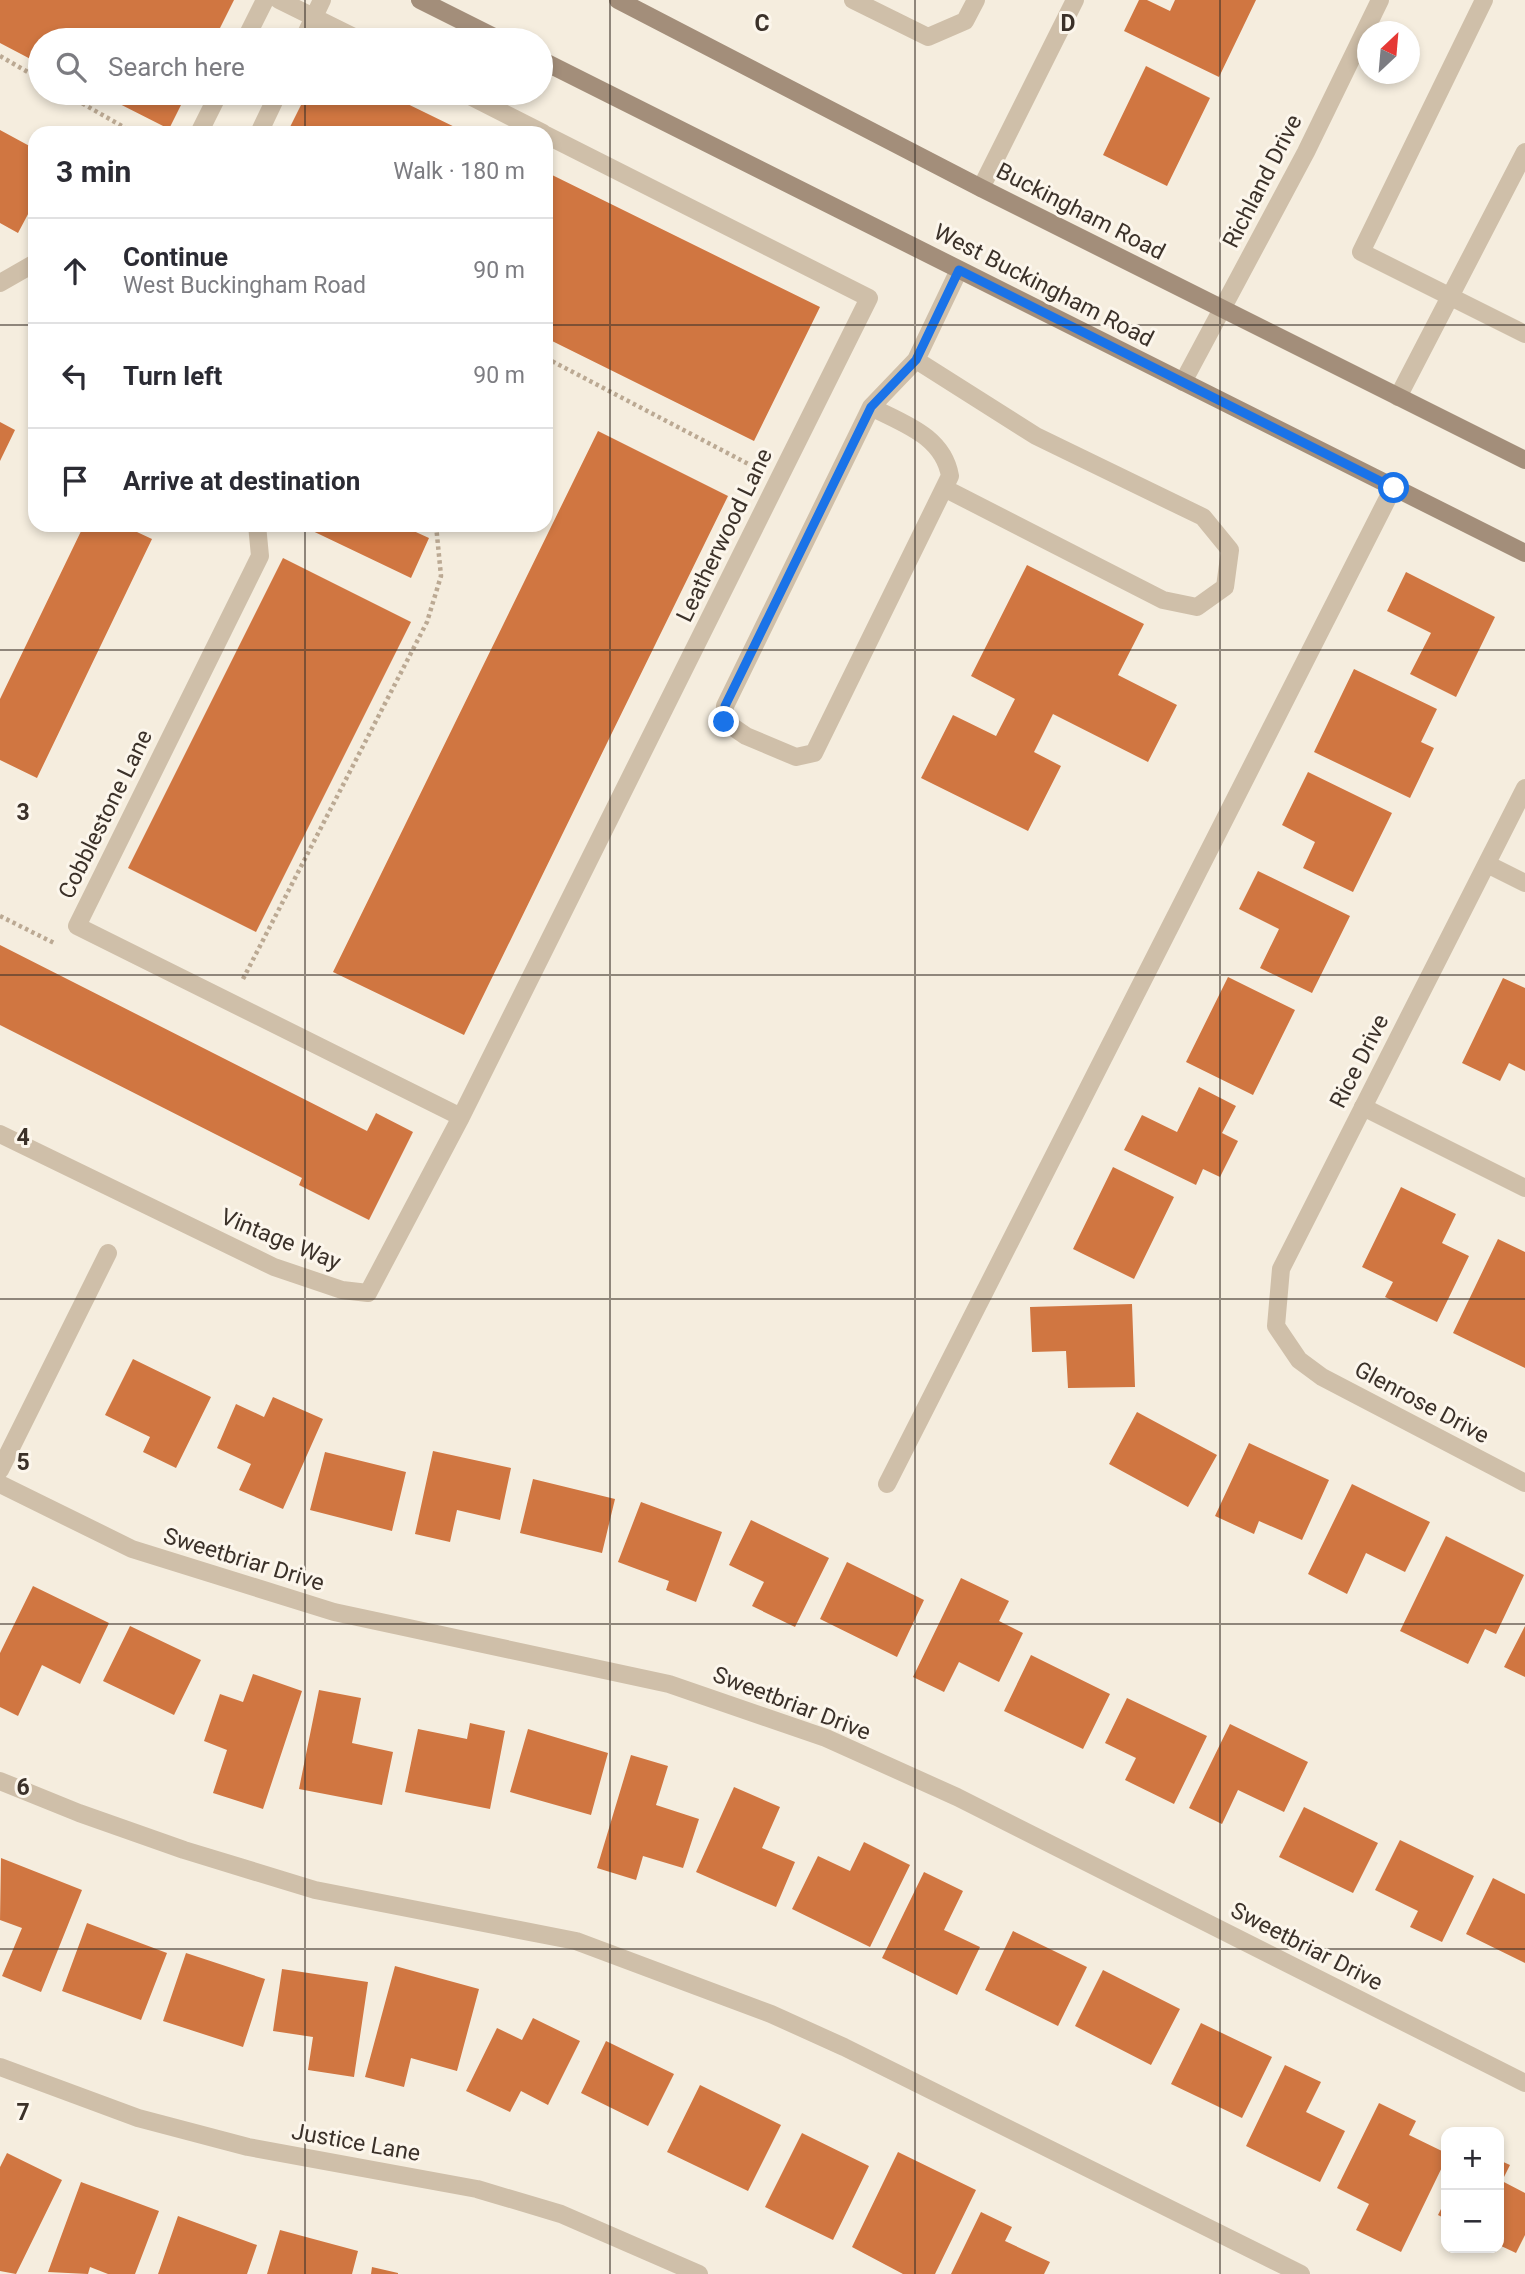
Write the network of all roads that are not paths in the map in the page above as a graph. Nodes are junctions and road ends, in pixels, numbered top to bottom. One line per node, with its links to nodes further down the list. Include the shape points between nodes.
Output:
1 (265, 0): 13 (street)
2 (279, 0): 12 (street)
3 (322, 0): 12 (street)
4 (420, 0): 16 (main road)
5 (618, 0): 11 (main road, Buckingham Road)
6 (853, 0): 7 (street, via 928,37 965,21)
7 (976, 0)
8 (1074, 0): 26 (street)
9 (1380, 0): 31 (street, Richland Drive)
10 (1484, 0): 30 (street, via 1361,252)
11 (643, 6): 26 (main road, Buckingham Road)
12 (314, 17): 14 (street); 15 (street)
13 (251, 28)
14 (309, 28)
15 (336, 28)
16 (476, 28)
17 (553, 67): 28 (main road, West Buckingham Road)
18 (213, 105): 21 (street)
19 (272, 105): 22 (street)
20 (488, 105): 23 (street, Leatherwood Lane)
21 (202, 126)
22 (262, 126)
23 (529, 126)
24 (553, 138): 46 (street, Leatherwood Lane, via 869,298)
25 (1525, 152): 30 (street)
26 (981, 188): 31 (main road, Buckingham Road)
27 (28, 266): 29 (street)
28 (959, 270): 33 (street); 34 (main road, West Buckingham Road)
29 (0, 283)
30 (1449, 297): 32 (street); 35 (street)
31 (1222, 309): 34 (street, Richland Drive); 35 (main road, Buckingham Road)
32 (1525, 334)
33 (916, 360): 36 (street); 38 (street, via 1036,436 1203,517 1230,550 1225,587 1197,607 1163,600)
34 (1183, 382): 39 (main road, West Buckingham Road)
35 (1398, 397): 37 (main road, Buckingham Road)
36 (871, 407): 38 (street, via 928,437 947,457 950,476); 38 (street, via 725,706 724,722 796,757 814,753)
37 (1525, 460)
38 (944, 488)
39 (1394, 488): 41 (main road, West Buckingham Road); 54 (street)
40 (258, 532): 46 (street, Cobblestone Lane, via 260,556 78,926)
41 (1525, 553)
42 (1525, 788): 43 (street, Rice Drive)
43 (1487, 864): 44 (street); 45 (street, Rice Drive)
44 (1525, 883)
45 (1363, 1107): 48 (street); 50 (street, Rice Drive, via 1282,1269 1276,1326)
46 (461, 1117): 47 (street, Vintage Way, via 368,1293 342,1290 274,1267)
47 (0, 1134)
48 (1525, 1188)
49 (108, 1253): 51 (street)
50 (1299, 1360): 53 (street, Glenrose Drive, via 1322,1377)
51 (0, 1470)
52 (0, 1483): 57 (street, Sweetbriar Drive, via 132,1549 321,1609 669,1684 826,1738 970,1803)
53 (1525, 1483)
54 (887, 1484)
55 (0, 1781): 59 (street, via 243,1870 315,1890 576,1941 760,2010 844,2047)
56 (0, 2067): 58 (street, Justice Lane, via 138,2118 248,2147 477,2189 561,2214)
57 (1525, 2083)
58 (699, 2274)
59 (1301, 2274)

